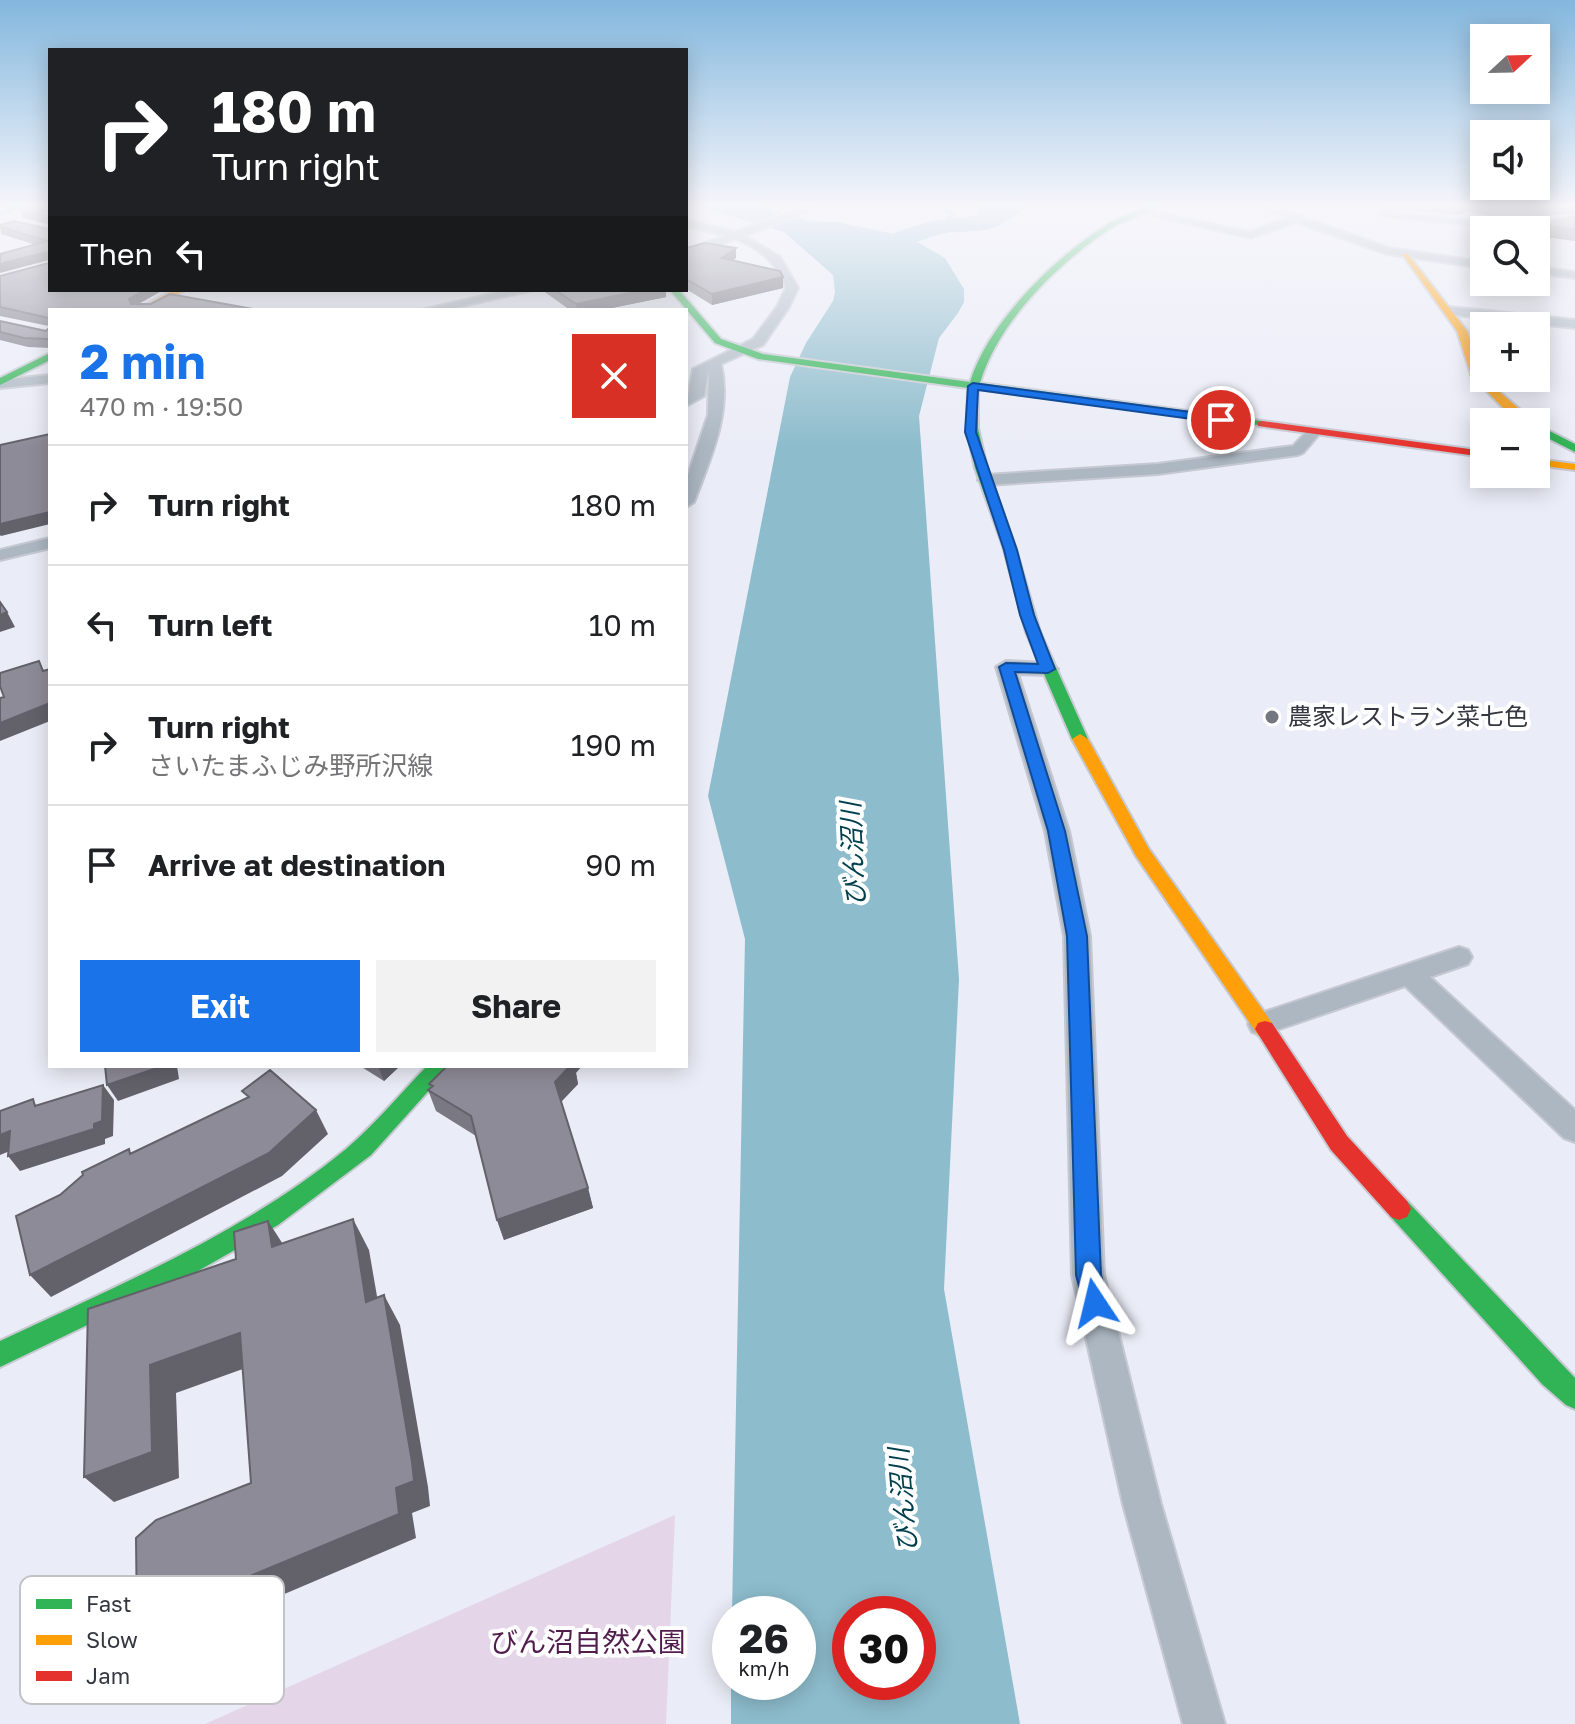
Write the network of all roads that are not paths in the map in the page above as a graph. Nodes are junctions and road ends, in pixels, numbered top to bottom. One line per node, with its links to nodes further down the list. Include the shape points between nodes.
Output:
1 (791, 285): 11 (street, via 758,342)
2 (1043, 285): 16 (street, via 986,352)
3 (1426, 285): 9 (street)
4 (177, 292): 6 (street)
5 (517, 292): 7 (street)
6 (146, 308)
7 (438, 308)
8 (688, 309): 11 (street, via 707,335)
9 (1449, 311): 10 (street); 18 (street, via 1462,331 1475,373)
10 (1575, 324)
11 (737, 351): 13 (street); 16 (street)
12 (48, 357): 15 (street)
13 (714, 362): 17 (street, via 700,369 697,396); 26 (street, via 718,406)
14 (48, 379): 15 (street)
15 (0, 383)
16 (969, 385): 19 (street); 25 (street, via 971,432)
17 (688, 401)
18 (1509, 408)
19 (1314, 432): 22 (street); 25 (street, via 1298,450 1158,469)
20 (1550, 435): 21 (street)
21 (1575, 449)
22 (1470, 452)
23 (1550, 464): 24 (street)
24 (1575, 467)
25 (986, 480): 29 (street)
26 (688, 496)
27 (48, 543): 28 (street)
28 (0, 555)
29 (1048, 669): 32 (street, via 1092,766 1142,852); 37 (street, via 1006,667 1057,831 1077,936 1088,1275 1142,1504)
30 (1459, 957): 31 (street)
31 (1410, 974): 32 (street); 34 (street)
32 (1262, 1024): 36 (street, via 1339,1143)
33 (438, 1068): 35 (street, via 353,1157 275,1215)
34 (1575, 1129)
35 (0, 1354)
36 (1567, 1377)
37 (1204, 1724)

